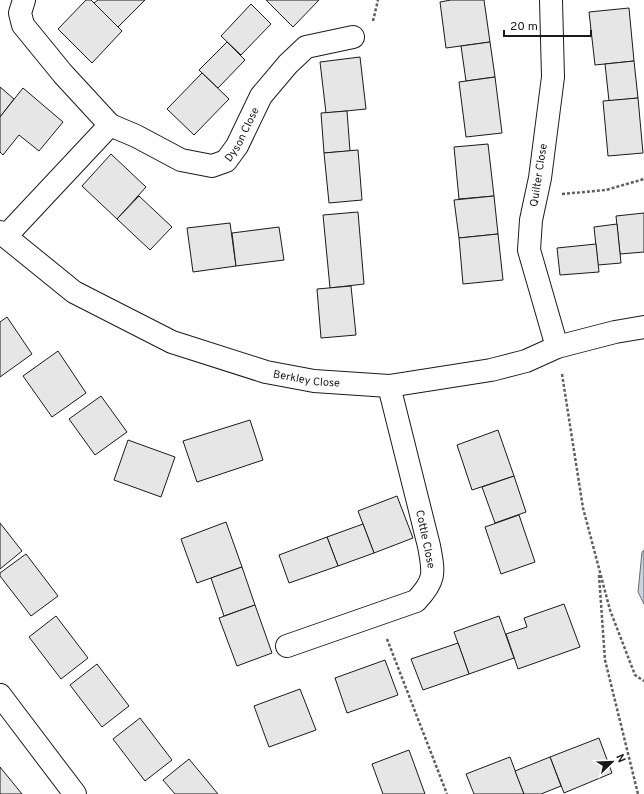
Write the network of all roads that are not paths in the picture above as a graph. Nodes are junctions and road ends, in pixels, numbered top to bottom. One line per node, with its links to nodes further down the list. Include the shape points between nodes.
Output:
1 (24, 0): 4 (street, Dyson Close, via 20,13 23,25)
2 (551, 0): 7 (street, Quilter Close, via 552,77 529,250)
3 (353, 37): 4 (street, Dyson Close, via 306,47 288,64 261,96 237,146 226,162 212,166 181,160)
4 (110, 125): 5 (street)
5 (3, 234): 8 (street, Berkley Close, via 74,292 172,342 266,372 314,381)
6 (644, 327): 7 (street, Berkley Close)
7 (557, 347): 8 (street, Berkley Close, via 526,361 491,370)
8 (389, 386): 9 (street, Cottle Close, via 434,571 428,589 416,600)
9 (287, 646)
10 (0, 695): 11 (street)
11 (74, 794)

